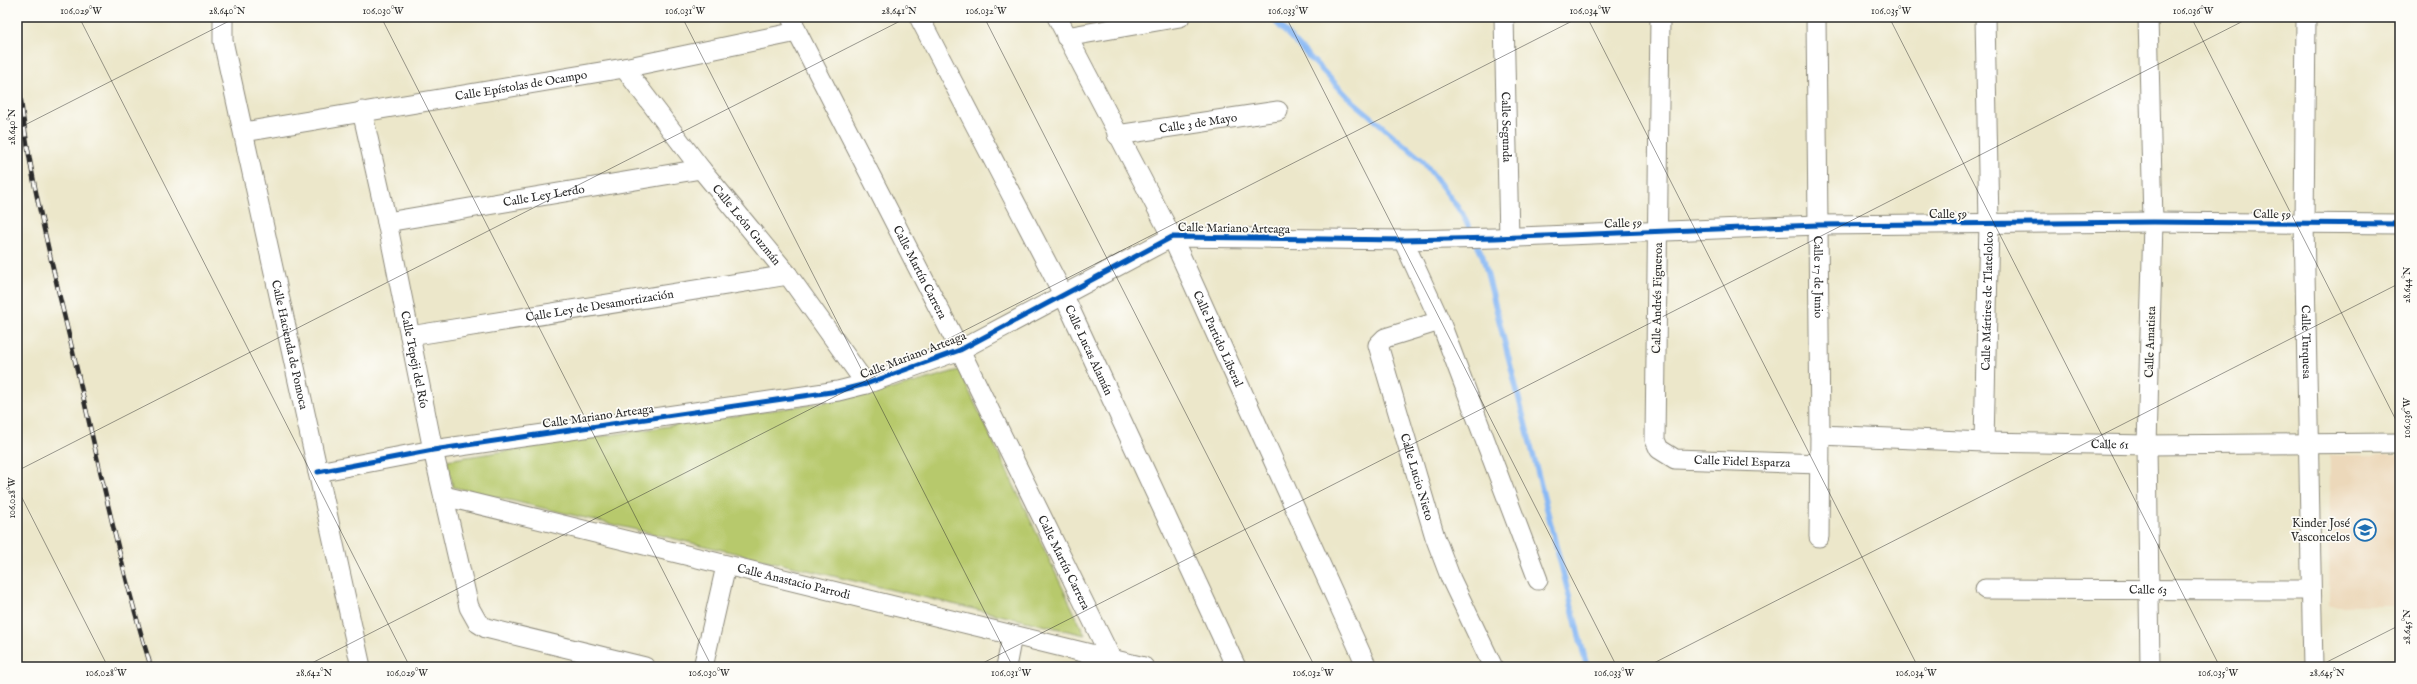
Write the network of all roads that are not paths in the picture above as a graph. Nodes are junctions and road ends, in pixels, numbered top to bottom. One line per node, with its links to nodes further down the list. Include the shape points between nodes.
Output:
1 (919, 17): 30 (street, Calle Lucas Alamán)
2 (1056, 17): 12 (street, Calle Partido Liberal)
3 (1180, 17): 12 (street)
4 (1504, 17): 27 (street, Calle Segunda)
5 (1660, 17): 25 (street, Calle Andrés Figueroa)
6 (1816, 17): 24 (street, Calle 17 de Junio)
7 (1986, 17): 21 (street, Calle Mártires de Tlatelolco)
8 (2148, 17): 20 (street, Calle Amatista)
9 (2306, 17): 22 (street, Calle Turquesa)
10 (228, 18): 16 (street, Calle Hacienda de Pomoca, via 223,41)
11 (794, 25): 13 (street, Calle Epístolas de Ocampo); 33 (street, Calle Martín Carrera)
12 (1066, 37): 17 (street, Calle Partido Liberal)
13 (624, 68): 14 (street, Calle Epístolas de Ocampo); 18 (street, Calle León Guzmán)
14 (362, 111): 16 (street, Calle Epístolas de Ocampo); 19 (street, Calle Tepeji del Río)
15 (1278, 111): 17 (street, Calle 3 de Mayo)
16 (244, 132): 43 (street, Calle Hacienda de Pomoca)
17 (1117, 135): 26 (street, Calle Partido Liberal)
18 (701, 169): 19 (street, Calle Ley Lerdo); 29 (street, Calle León Guzmán)
19 (387, 222): 32 (street, Calle Tepeji del Río)
20 (2153, 222): 21 (street, Calle 59); 22 (street, Calle 59); 39 (street, Calle Amatista)
21 (1989, 224): 24 (street, Calle 59); 36 (street, Calle Mártires de Tlatelolco)
22 (2304, 224): 23 (street, Calle 59); 38 (street, Calle Turquesa)
23 (2400, 224)
24 (1818, 225): 25 (street, Calle 59); 35 (street, Calle 17 de Junio)
25 (1658, 231): 27 (street, Calle 59); 41 (street, Calle Andrés Figueroa, via 1655,440)
26 (1172, 238): 28 (street, Calle Mariano Arteaga); 30 (street, Calle Mariano Arteaga); 59 (street, Calle Partido Liberal)
27 (1502, 238): 28 (street, Calle Mariano Arteaga)
28 (1403, 240): 31 (street)
29 (788, 275): 32 (street, Calle Ley de Desamortización); 34 (street, Calle León Guzmán)
30 (1063, 294): 33 (street, Calle Mariano Arteaga); 58 (street, Calle Lucas Alamán)
31 (1440, 321): 47 (street); 60 (street, Calle Lucio Nieto, via 1385,338 1378,345 1435,538 1451,579)
32 (410, 336): 40 (street, Calle Tepeji del Río)
33 (960, 350): 34 (street, Calle Mariano Arteaga); 52 (street, Calle Martín Carrera)
34 (866, 384): 40 (street, Calle Mariano Arteaga, via 830,392)
35 (1820, 435): 36 (street, Calle 61); 42 (street, Calle 17 de Junio)
36 (1984, 442): 39 (street, Calle 61)
37 (2400, 443): 38 (street, Calle 61)
38 (2309, 444): 39 (street, Calle 61); 50 (street, Calle Turquesa)
39 (2147, 445): 49 (street, Calle Amatista)
40 (433, 450): 43 (street, Calle Mariano Arteaga); 44 (street, Calle Tepeji del Río)
41 (1665, 455): 42 (street, Calle Fidel Esparza, via 1675,459)
42 (1820, 464): 45 (street, Calle 17 de Junio)
43 (318, 472): 53 (street, Calle Hacienda de Pomoca)
44 (444, 496): 46 (street, Calle Anastacio Parrodi); 54 (street, Calle Tepeji del Río, via 469,607 478,623 486,628)
45 (1819, 537)
46 (726, 566): 51 (street, Calle Anastacio Parrodi); 55 (street)
47 (1538, 580)
48 (1985, 589): 49 (street, Calle 63)
49 (2149, 590): 50 (street, Calle 63); 61 (street, Calle Amatista)
50 (2311, 590): 62 (street, Calle Turquesa)
51 (1012, 636): 52 (street, Calle Anastacio Parrodi); 56 (street)
52 (1111, 658): 57 (street, Calle Anastacio Parrodi)
53 (361, 667)
54 (645, 667)
55 (703, 667)
56 (1006, 667)
57 (1144, 667)
58 (1236, 667)
59 (1366, 667)
60 (1493, 667)
61 (2150, 667)
62 (2314, 667)

